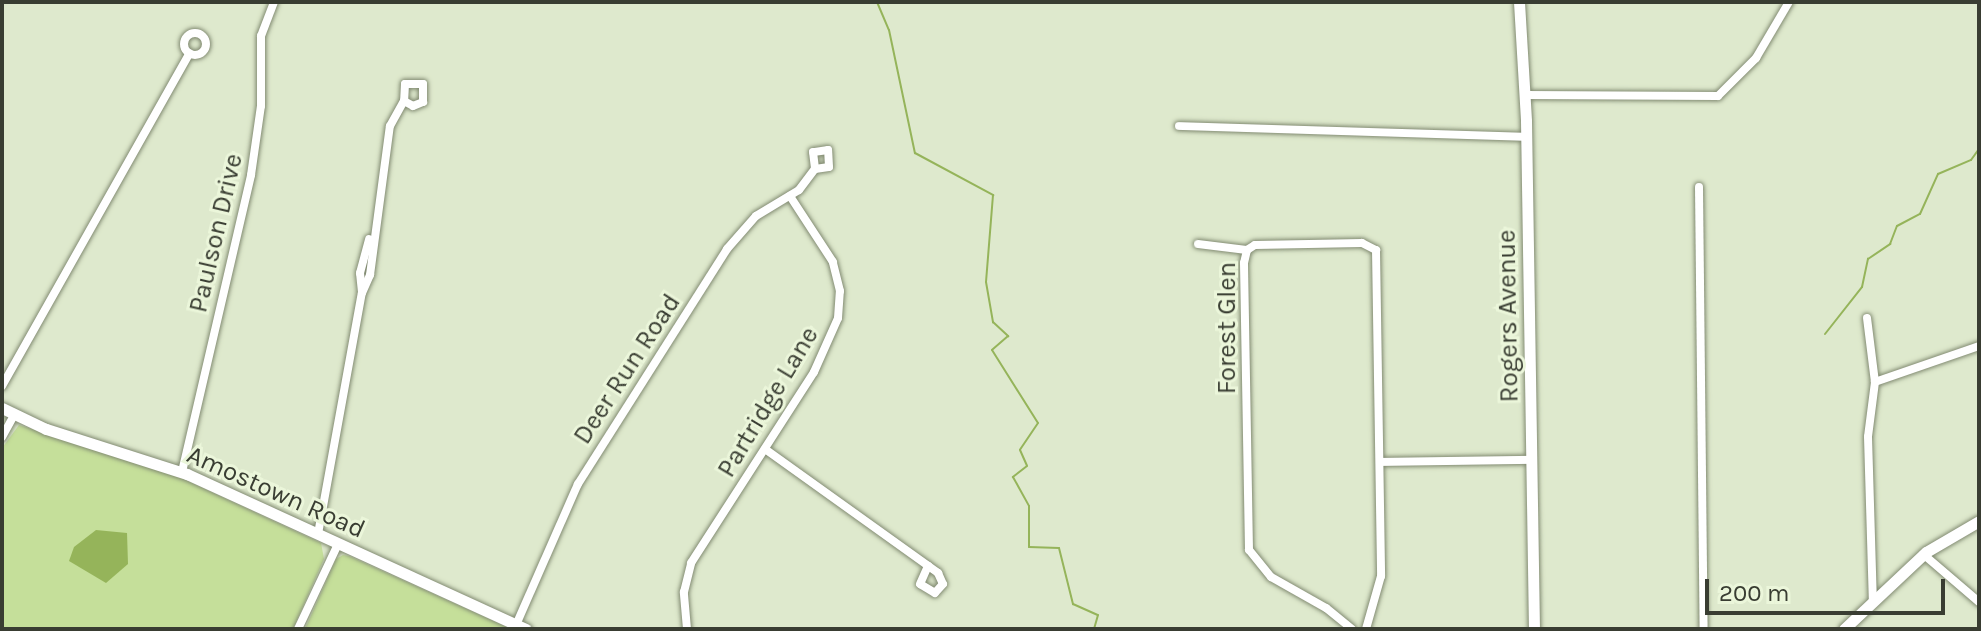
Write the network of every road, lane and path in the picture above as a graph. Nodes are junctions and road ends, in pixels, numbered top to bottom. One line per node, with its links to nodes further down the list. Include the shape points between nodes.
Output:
1 (274, 2): 24 (street, Paulson Drive, via 261,36 261,106 251,175)
2 (1519, 2): 5 (main road, Rogers Avenue)
3 (1785, 4): 5 (street, via 1758,56 1718,96)
4 (190, 53): 17 (street)
5 (1525, 95): 8 (main road, Rogers Avenue)
6 (404, 101): 26 (street, via 390,126 360,273 362,293)
7 (1179, 126): 8 (street)
8 (1527, 137): 22 (main road, Rogers Avenue)
9 (815, 169): 11 (street, Deer Run Road)
10 (1699, 187): 38 (street)
11 (790, 196): 21 (street, Partridge Lane, via 833,262 840,310 822,358); 32 (street, Deer Run Road, via 740,232 578,484)
12 (1198, 244): 13 (street)
13 (1247, 250): 23 (street, Forest Glen, via 1276,243 1362,243 1375,248); 35 (street, Forest Glen, via 1249,550 1263,571)
14 (1867, 318): 16 (street)
15 (1979, 346): 16 (street)
16 (1875, 382): 30 (street, via 1868,437)
17 (2, 386)
18 (2, 408): 19 (main road, Amostown Road)
19 (14, 415): 20 (street); 24 (main road, Amostown Road)
20 (2, 437)
21 (765, 449): 29 (street); 34 (street, Partridge Lane, via 689,568 684,598)
22 (1532, 460): 23 (street); 37 (main road, Rogers Avenue)
23 (1380, 462): 36 (street, Forest Glen, via 1381,576)
24 (182, 472): 26 (main road, Amostown Road)
25 (1979, 521): 28 (main road)
26 (318, 534): 27 (main road, Amostown Road)
27 (338, 544): 32 (main road, Amostown Road); 33 (street)
28 (1923, 554): 30 (main road); 31 (street)
29 (928, 566)
30 (1873, 602): 39 (main road)
31 (1979, 602)
32 (521, 627)
33 (298, 629)
34 (687, 629)
35 (1352, 629)
36 (1366, 629)
37 (1534, 629)
38 (1704, 629)
39 (1844, 629)

